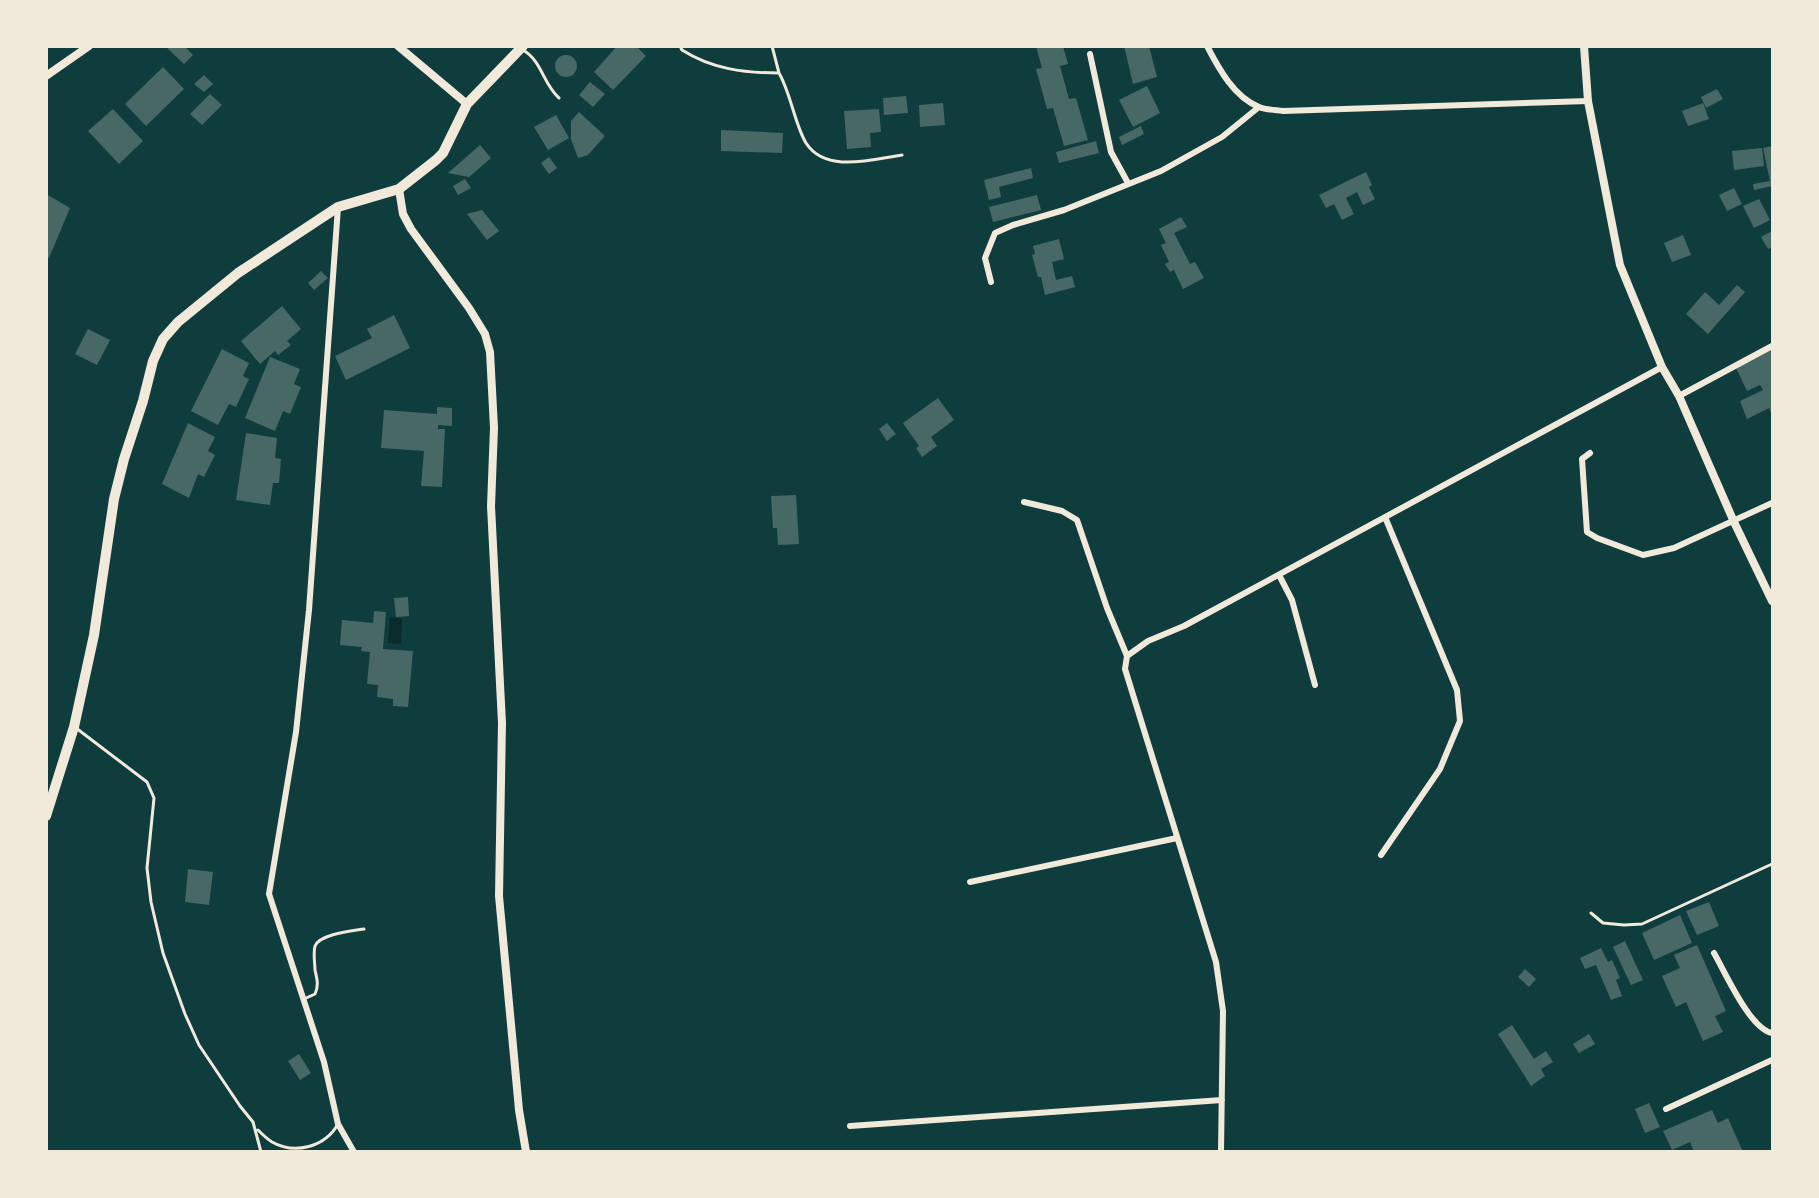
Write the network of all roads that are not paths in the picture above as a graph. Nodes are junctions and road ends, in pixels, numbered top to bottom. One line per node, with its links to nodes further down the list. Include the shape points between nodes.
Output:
1 (89, 46): 10 (street)
2 (398, 46): 13 (street)
3 (680, 46): 9 (lane, via 699,61 745,73)
4 (772, 46): 9 (lane)
5 (1207, 46): 14 (street, via 1227,80)
6 (1584, 46): 12 (street)
7 (522, 48): 11 (lane, via 535,58 550,89); 13 (main road)
8 (1090, 54): 16 (street, via 1111,152)
9 (779, 74): 15 (lane, via 806,143 820,156 842,162)
10 (46, 76)
11 (559, 98)
12 (1588, 101): 14 (street, via 1283,111); 21 (street, via 1620,265)
13 (467, 104): 17 (main road, via 443,153)
14 (1259, 107): 16 (street, via 1222,137 1161,171)
15 (902, 155)
16 (1128, 183): 19 (street, via 995,233 985,258)
17 (399, 189): 18 (main road); 51 (street, via 411,229 469,308 485,334 490,352 494,428 491,506 502,723 499,896)
18 (338, 207): 32 (main road, via 238,273 163,339 153,361 114,499 94,635); 41 (street, via 309,610 296,732 269,894)
19 (991, 282)
20 (1773, 346): 22 (street)
21 (1662, 367): 22 (street); 26 (street)
22 (1679, 396): 27 (street)
23 (1590, 453): 27 (street, via 1582,459 1585,516 1587,532 1597,538 1643,555 1674,548)
24 (1024, 502): 30 (street, via 1062,511 1077,519)
25 (1773, 503): 27 (street)
26 (1385, 517): 28 (street); 35 (street, via 1457,690 1460,721 1440,769)
27 (1734, 522): 29 (street)
28 (1279, 574): 30 (street, via 1184,626 1148,641); 31 (street, via 1292,600)
29 (1773, 602)
30 (1127, 656): 34 (street, via 1125,669)
31 (1315, 684)
32 (74, 727): 33 (main road); 48 (lane, via 147,782 154,798 147,868 163,953 199,1045)
33 (46, 816)
34 (1177, 838): 37 (street); 44 (street, via 1216,962 1224,1011)
35 (1381, 855)
36 (1773, 864): 38 (lane, via 1642,924 1603,923)
37 (970, 882)
38 (1591, 913)
39 (363, 929): 41 (lane, via 320,940 315,946 318,987 315,994)
40 (1714, 953): 42 (street, via 1754,1019)
41 (302, 1000): 46 (street, via 324,1062)
42 (1773, 1033)
43 (1773, 1060): 45 (street)
44 (1222, 1100): 47 (street); 52 (street)
45 (1666, 1109)
46 (338, 1124): 48 (lane, via 333,1133 316,1145 290,1148 272,1142); 50 (street)
47 (850, 1126)
48 (256, 1129): 49 (lane)
49 (261, 1152)
50 (354, 1152)
51 (526, 1152)
52 (1221, 1152)

